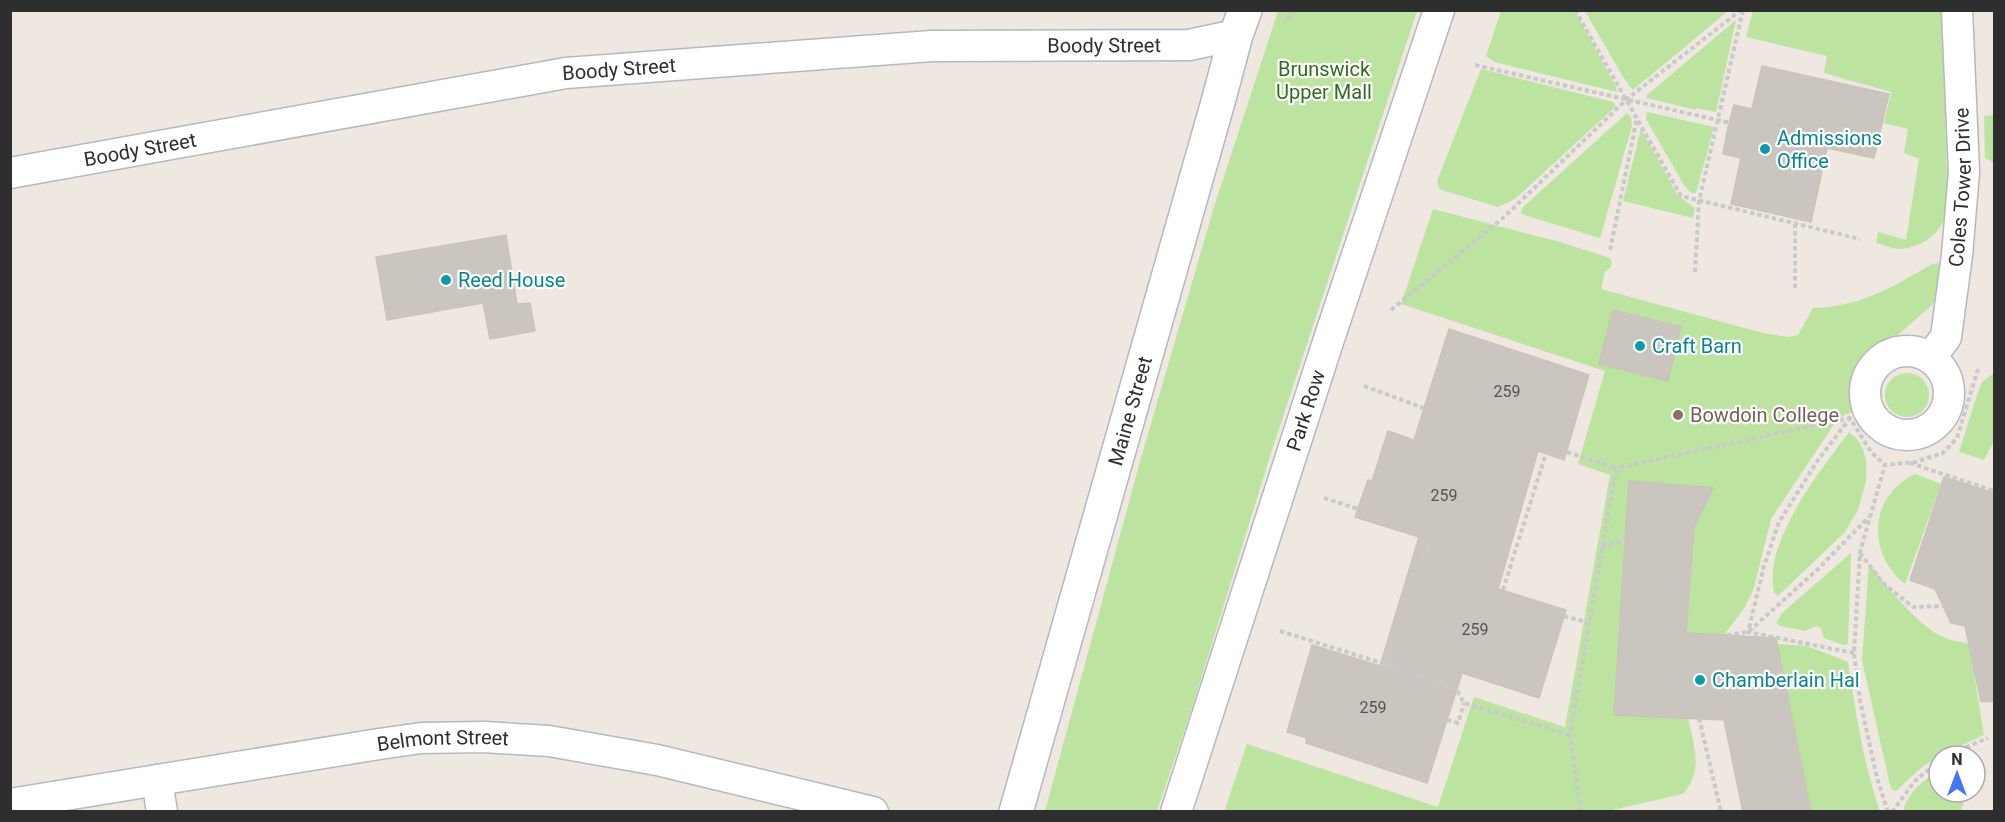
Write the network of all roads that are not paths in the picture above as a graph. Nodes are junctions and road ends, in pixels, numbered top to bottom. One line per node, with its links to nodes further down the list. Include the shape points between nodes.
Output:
1 (1439, 10): 11 (street, Park Row)
2 (1957, 10): 5 (street, Coles Tower Drive, via 1964,172 1946,337)
3 (1240, 23): 4 (street, Boody Street, via 1189,45 932,46 566,73); 10 (street, Maine Street)
4 (10, 173)
5 (1929, 358): 5 (street, via 1942,370 1949,393 1947,406 1934,426 1909,435 1895,434 1859,412 1868,378 1886,358 1911,352)
6 (157, 780): 7 (street, Belmont Street); 8 (street); 9 (street, Belmont Street, via 420,738 484,736 549,741 657,760)
7 (10, 804)
8 (162, 812)
9 (873, 812)
10 (1016, 812)
11 (1176, 812)

